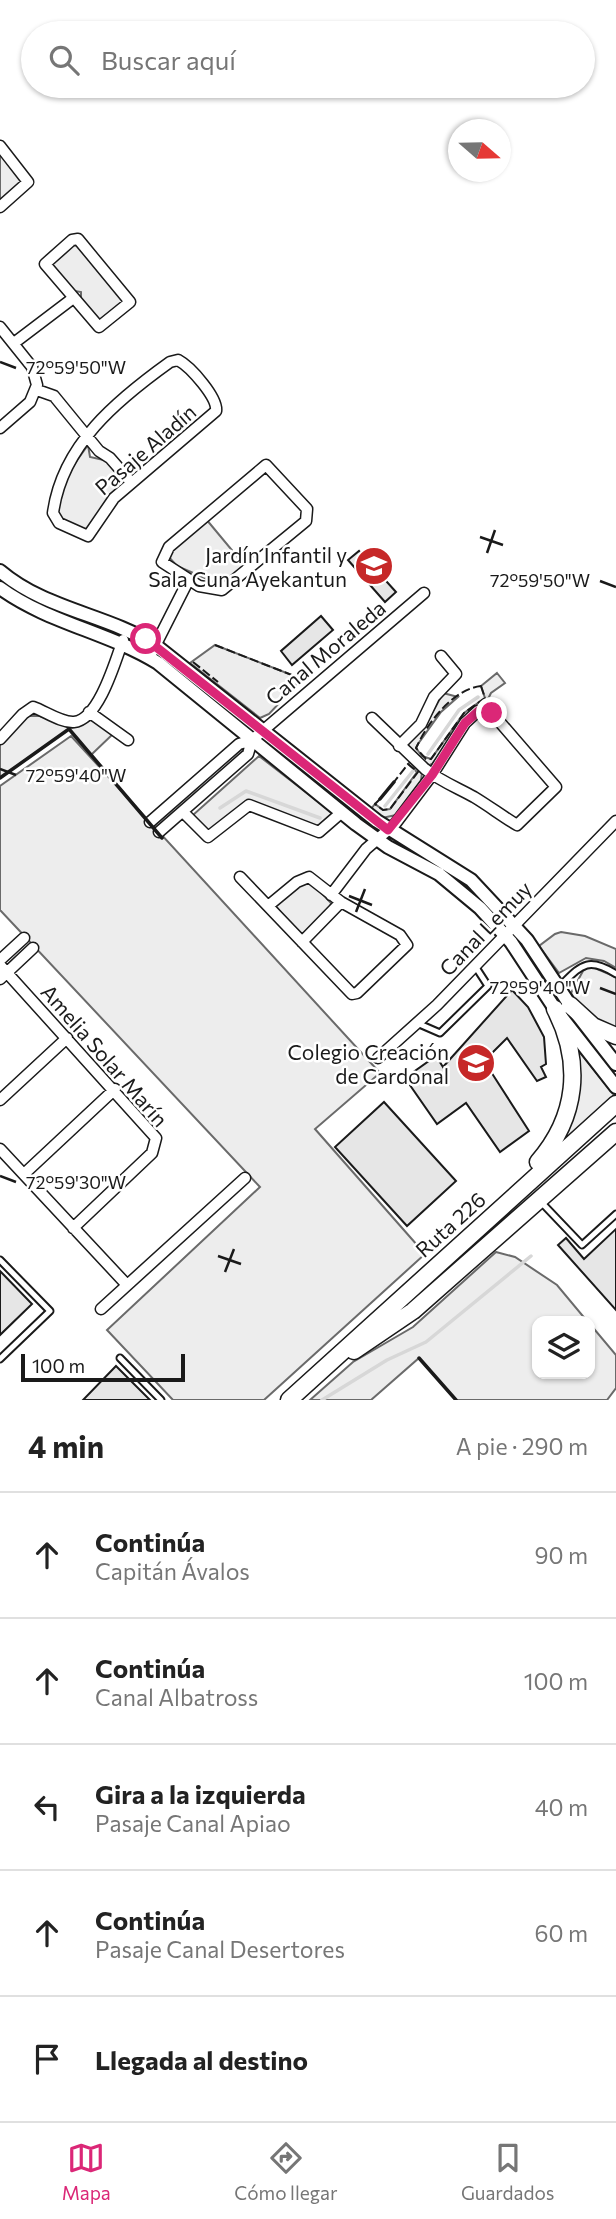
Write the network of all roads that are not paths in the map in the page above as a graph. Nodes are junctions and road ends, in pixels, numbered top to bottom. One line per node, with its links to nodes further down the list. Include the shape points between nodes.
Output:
1 (0, 146): 2 (street, via 28,182)
2 (0, 207)
3 (72, 299): 3 (street, via 99,327 130,302 77,239 45,264); 5 (street)
4 (0, 327): 5 (street)
5 (14, 343): 6 (street, via 32,367)
6 (37, 390): 7 (street); 8 (street, via 54,396)
7 (0, 428)
8 (87, 436): 9 (street); 9 (street, Pasaje Aladín, via 58,483 54,518 88,536 108,505); 9 (street, Pasaje Aladín, via 108,410 155,373 174,361 186,366 217,410)
9 (131, 482)
10 (0, 571): 14 (street, via 44,600)
11 (188, 581): 11 (street, via 212,590 225,588 306,521 307,509 269,466 263,466 167,550 162,562); 15 (street)
12 (0, 588): 14 (street, via 55,619)
13 (424, 593): 20 (street, Canal Moraleda)
14 (124, 637): 15 (street); 17 (street); 18 (street, via 100,699)
15 (155, 645): 17 (street); 20 (street)
16 (441, 656): 24 (street, via 456,674 434,697 421,724)
17 (149, 658): 23 (street)
18 (89, 712): 21 (street, via 73,722 33,707); 22 (street)
19 (372, 718): 24 (street)
20 (263, 730): 23 (street, Canal Moraleda); 30 (street)
21 (0, 739)
22 (128, 740)
23 (252, 740): 26 (street, Canal Moraleda, via 248,754); 27 (street); 29 (street, Canal Moraleda, via 239,744)
24 (399, 746): 25 (street)
25 (432, 775): 25 (street, via 465,723 481,709 492,713 556,787 518,825); 30 (street)
26 (183, 812): 27 (street, via 208,837 249,805 319,832); 31 (street, Canal Moraleda)
27 (342, 812): 32 (street)
28 (616, 821): 37 (street, Canal Lemuy)
29 (150, 822)
30 (388, 830): 32 (street); 37 (street, via 459,871)
31 (159, 832)
32 (377, 839): 34 (street); 38 (street, via 453,884)
33 (240, 877): 36 (street)
34 (331, 895): 35 (street); 36 (street, via 304,877)
35 (341, 902): 40 (street); 40 (street, via 400,935 407,940 406,947 354,994)
36 (268, 906): 40 (street)
37 (515, 925): 38 (street, Canal Lemuy); 45 (street)
38 (505, 936): 42 (street, Canal Lemuy); 46 (street)
39 (24, 938): 43 (street)
40 (302, 942)
41 (33, 948): 43 (street)
42 (475, 966): 47 (street, Canal Lemuy); 47 (lane, via 488,986 440,1033)
43 (2, 969): 49 (street, Amelia Solar Marín)
44 (616, 974): 45 (lane, via 596,964 584,964)
45 (558, 988): 46 (street)
46 (563, 1007): 48 (main road); 51 (street); 52 (street); 60 (main road, via 573,1061 571,1101 555,1142)
47 (417, 1023): 50 (street, Canal Lemuy)
48 (616, 1036)
49 (67, 1038): 53 (street, Amelia Solar Marín); 54 (street)
50 (378, 1058)
51 (616, 1064)
52 (616, 1087)
53 (115, 1090): 58 (street); 63 (street, Amelia Solar Marín, via 154,1133 156,1147)
54 (0, 1100)
55 (616, 1104): 60 (main road, Ruta 226)
56 (616, 1132): 61 (main road, Ruta 226)
57 (0, 1149): 58 (street)
58 (24, 1174): 63 (street)
59 (244, 1178): 65 (street)
60 (509, 1199): 69 (main road, Ruta 226)
61 (539, 1200): 62 (lane, via 582,1245); 69 (main road, Ruta 226, via 413,1311)
62 (616, 1214)
63 (73, 1228): 65 (street)
64 (0, 1260): 67 (lane, via 50,1311)
65 (127, 1285): 66 (street)
66 (101, 1309)
67 (0, 1359)
68 (120, 1359): 70 (lane)
69 (314, 1377): 71 (main road, Ruta 226)
70 (160, 1400)
71 (289, 1400)

